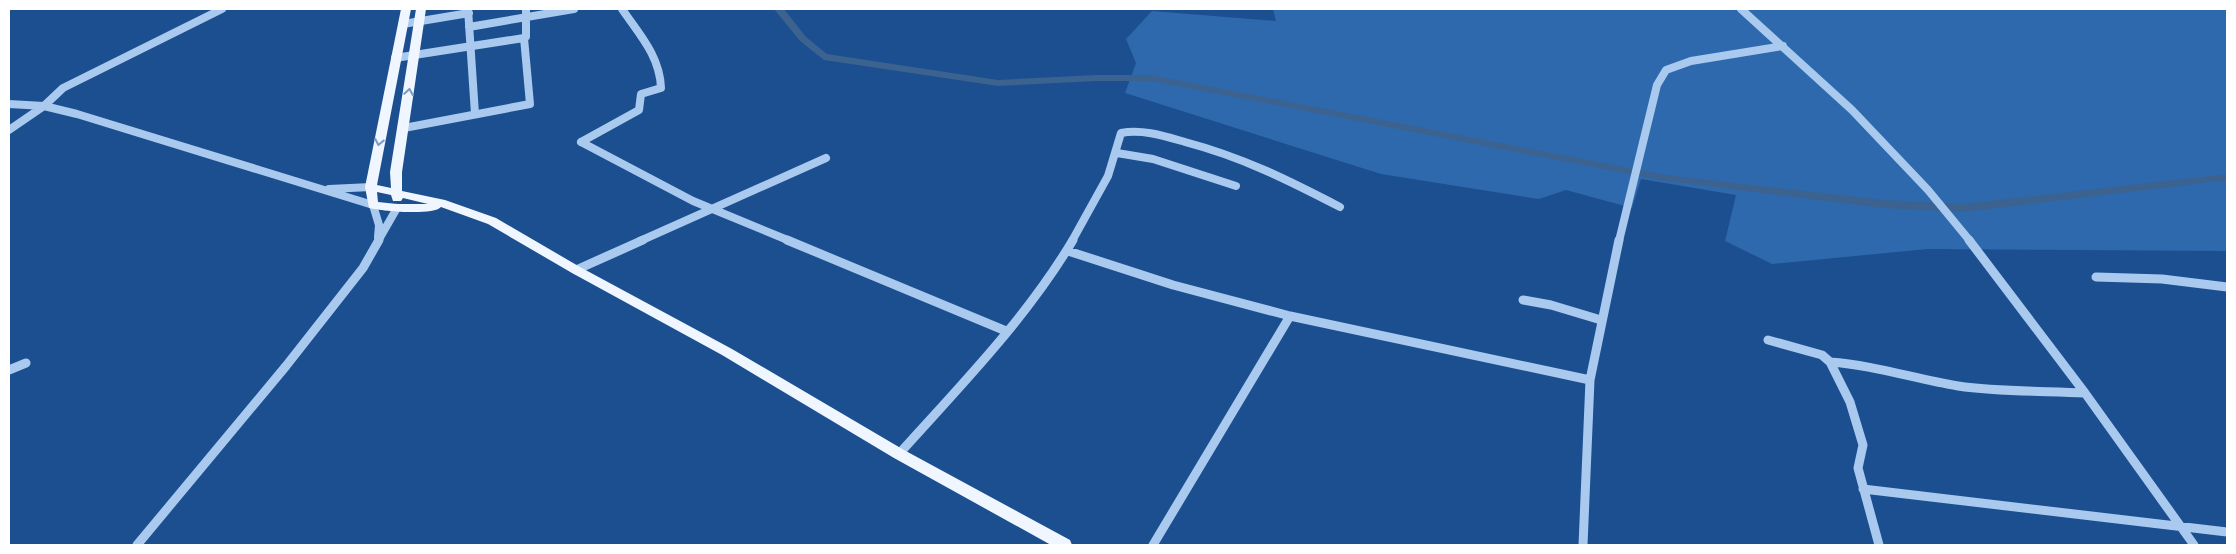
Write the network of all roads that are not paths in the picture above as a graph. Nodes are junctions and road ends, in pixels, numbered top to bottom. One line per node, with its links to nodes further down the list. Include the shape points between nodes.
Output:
1 (222, 9): 19 (street, via 63,88)
2 (406, 9): 11 (main road)
3 (421, 9): 10 (main road)
4 (526, 9): 9 (street)
5 (574, 9): 9 (street)
6 (622, 9): 32 (street, via 652,52 662,78 661,88 641,94 639,110 581,142)
7 (1741, 9): 14 (street)
8 (468, 11): 10 (street); 12 (street)
9 (525, 17): 12 (street); 13 (street)
10 (419, 21): 11 (street); 16 (main road)
11 (403, 24): 17 (main road)
12 (469, 27): 15 (street)
13 (524, 38): 15 (street); 20 (street, via 530,104)
14 (1783, 46): 41 (street, via 1691,61 1666,70 1657,85 1642,142); 48 (street, via 1852,110 1928,190)
15 (470, 47): 16 (street); 20 (street)
16 (415, 55): 17 (street); 21 (main road, one-way to 16)
17 (395, 58): 26 (main road, one-way to 26)
18 (9, 104): 19 (street)
19 (44, 106): 22 (street); 27 (street)
20 (475, 114): 21 (street)
21 (404, 128): 28 (main road, via 396,172)
22 (9, 130)
23 (1117, 153): 25 (street, via 1153,159); 30 (street, via 1121,133 1157,134 1224,152 1269,170); 35 (street, via 1103,187)
24 (826, 158): 32 (street)
25 (1236, 186)
26 (371, 187): 27 (street); 28 (main road); 29 (main road)
27 (318, 188): 29 (street)
28 (398, 193): 31 (main road); 33 (main road)
29 (372, 205): 31 (main road); 34 (street, via 379,225)
30 (1340, 207)
31 (397, 208): 33 (main road); 34 (street)
32 (711, 208): 36 (street); 42 (street)
33 (460, 209): 36 (main road, via 492,221)
34 (378, 240): 53 (street, via 363,268 286,366)
35 (1068, 250): 40 (street, via 1173,285); 42 (street)
36 (576, 270): 49 (main road, via 727,352)
37 (2096, 277): 38 (street, via 2190,281)
38 (2227, 288)
39 (1523, 300): 41 (street)
40 (1290, 316): 47 (street); 55 (street)
41 (1601, 320): 47 (street)
42 (1006, 332): 49 (street)
43 (1768, 340): 44 (street, via 1822,355)
44 (1830, 362): 48 (street, via 1859,364 1961,386); 50 (street, via 1850,402 1863,445 1858,468)
45 (26, 363): 46 (street)
46 (9, 370)
47 (1590, 380): 56 (street)
48 (2085, 393): 51 (street)
49 (899, 454): 54 (main road)
50 (1863, 488): 51 (street); 57 (street)
51 (2181, 527): 52 (street); 58 (street)
52 (2227, 532)
53 (137, 545)
54 (1064, 545)
55 (1153, 545)
56 (1583, 545)
57 (1878, 545)
58 (2194, 545)

